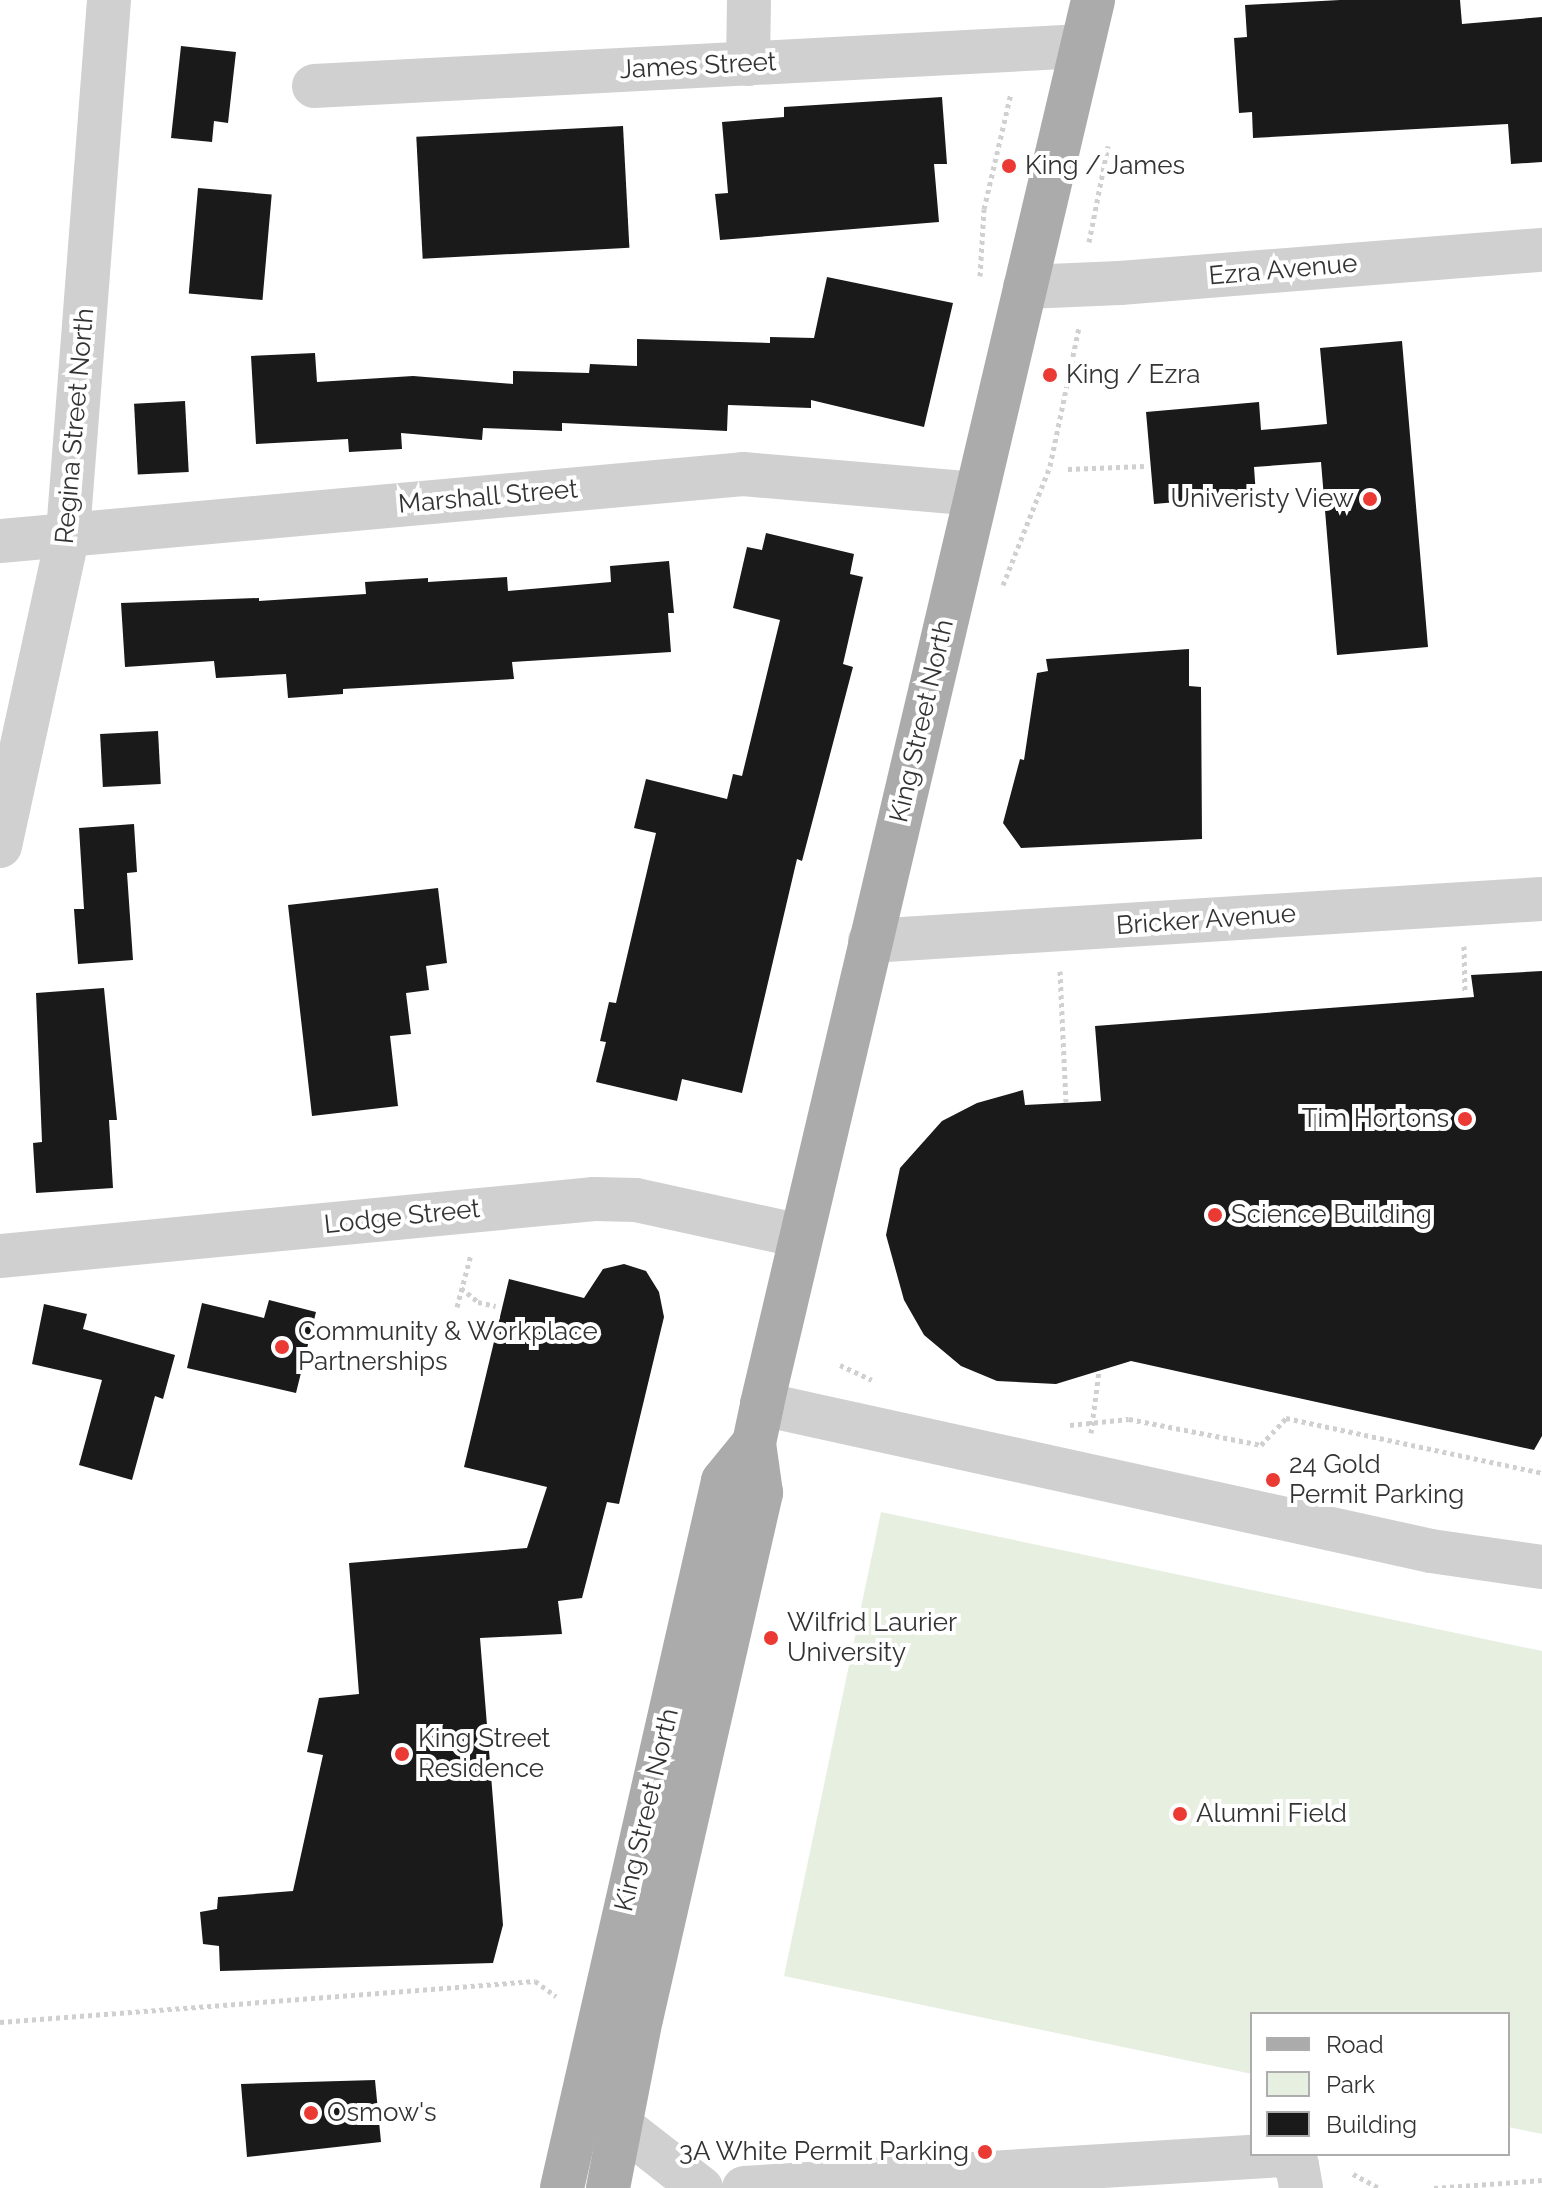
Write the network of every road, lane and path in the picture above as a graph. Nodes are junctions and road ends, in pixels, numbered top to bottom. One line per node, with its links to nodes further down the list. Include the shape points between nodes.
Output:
1 (109, 0): 15 (street, Regina Street North)
2 (749, 0): 5 (street)
3 (1093, 0): 4 (main road, King Street North)
4 (1082, 46): 5 (street, James Street); 10 (main road, King Street North)
5 (748, 64): 7 (street, James Street)
6 (1015, 77): 9 (path, via 984,209)
7 (314, 86)
8 (1542, 250): 10 (street, Ezra Avenue)
9 (979, 286)
10 (1025, 287): 14 (main road, King Street North)
11 (1081, 316): 17 (path, via 1050,466)
12 (1144, 466): 13 (path)
13 (1068, 469)
14 (976, 494): 15 (street, Marshall Street, via 743,474); 21 (main road, King Street North)
15 (68, 533): 16 (street, Marshall Street); 18 (street, Regina Street North)
16 (0, 541)
17 (1001, 591)
18 (0, 846)
19 (1542, 899): 20 (street, Bricker Avenue)
20 (1058, 930): 21 (street, Bricker Avenue); 24 (path)
21 (870, 941): 25 (main road, King Street North)
22 (1464, 946): 23 (path)
23 (1465, 992)
24 (1066, 1103)
25 (801, 1236): 27 (street, Lodge Street, via 636,1200 594,1199); 35 (main road, King Street North)
26 (472, 1250): 28 (path)
27 (0, 1256)
28 (461, 1288): 29 (path, via 478,1302); 30 (path)
29 (496, 1306)
30 (457, 1307)
31 (840, 1365): 33 (path)
32 (1099, 1371): 34 (path)
33 (881, 1385)
34 (1093, 1420): 36 (path); 37 (path, via 1129,1419 1261,1445 1286,1418); 38 (path)
35 (758, 1423): 38 (street); 42 (main road, King Street North, via 761,1493); 47 (main road, King Street North, via 723,1481)
36 (1067, 1426)
37 (1542, 1473)
38 (1083, 1474): 39 (street, via 1431,1551)
39 (1542, 1567)
40 (556, 1996): 41 (path, via 535,1981)
41 (0, 2022)
42 (620, 2125): 48 (main road, King Street North); 49 (street)
43 (1266, 2156): 50 (street)
44 (1284, 2156): 51 (street, via 1297,2165)
45 (1353, 2174): 52 (path)
46 (1542, 2180): 53 (path)
47 (562, 2188)
48 (608, 2188)
49 (701, 2188)
50 (744, 2188)
51 (1301, 2188)
52 (1379, 2188)
53 (1434, 2188)

